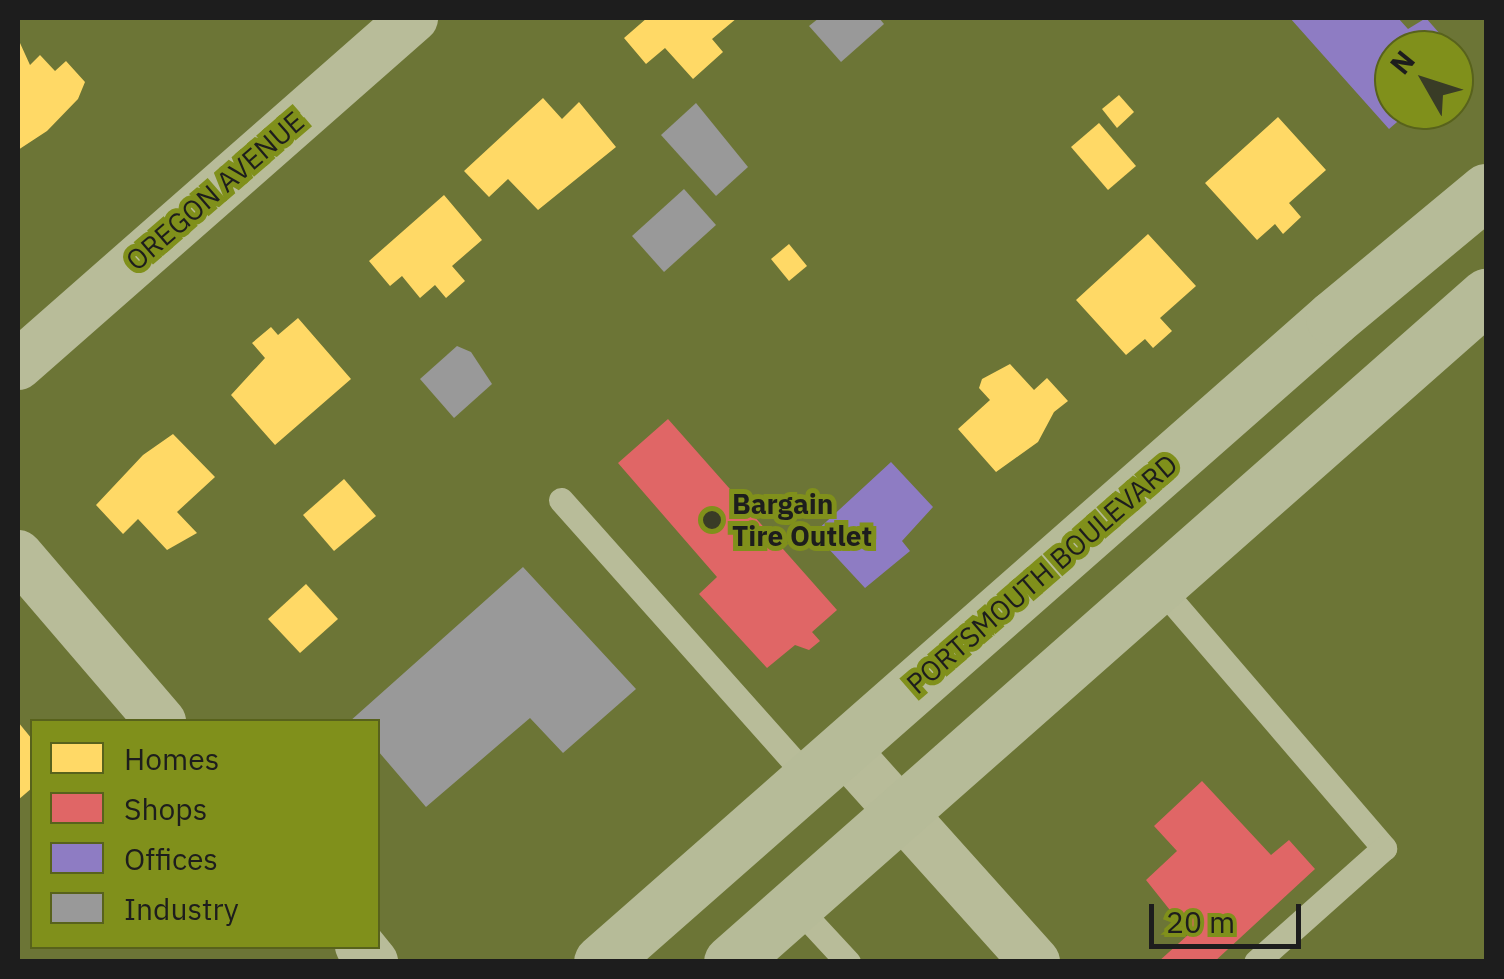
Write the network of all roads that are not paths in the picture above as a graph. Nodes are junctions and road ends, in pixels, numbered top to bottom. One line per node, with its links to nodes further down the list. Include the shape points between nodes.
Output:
1 (413, 18): 4 (street, OREGON AVENUE)
2 (1486, 191): 9 (main road, PORTSMOUTH BOULEVARD)
3 (1486, 296): 7 (main road)
4 (18, 365)
5 (561, 500): 9 (lane)
6 (18, 555): 8 (street)
7 (1158, 585): 10 (main road); 16 (lane, via 1384,848)
8 (158, 719)
9 (827, 764): 10 (street); 12 (main road, PORTSMOUTH BOULEVARD)
10 (900, 812): 11 (main road); 15 (street)
11 (796, 906): 13 (main road); 14 (lane)
12 (601, 962)
13 (732, 962)
14 (848, 962)
15 (1035, 962)
16 (1256, 962)

